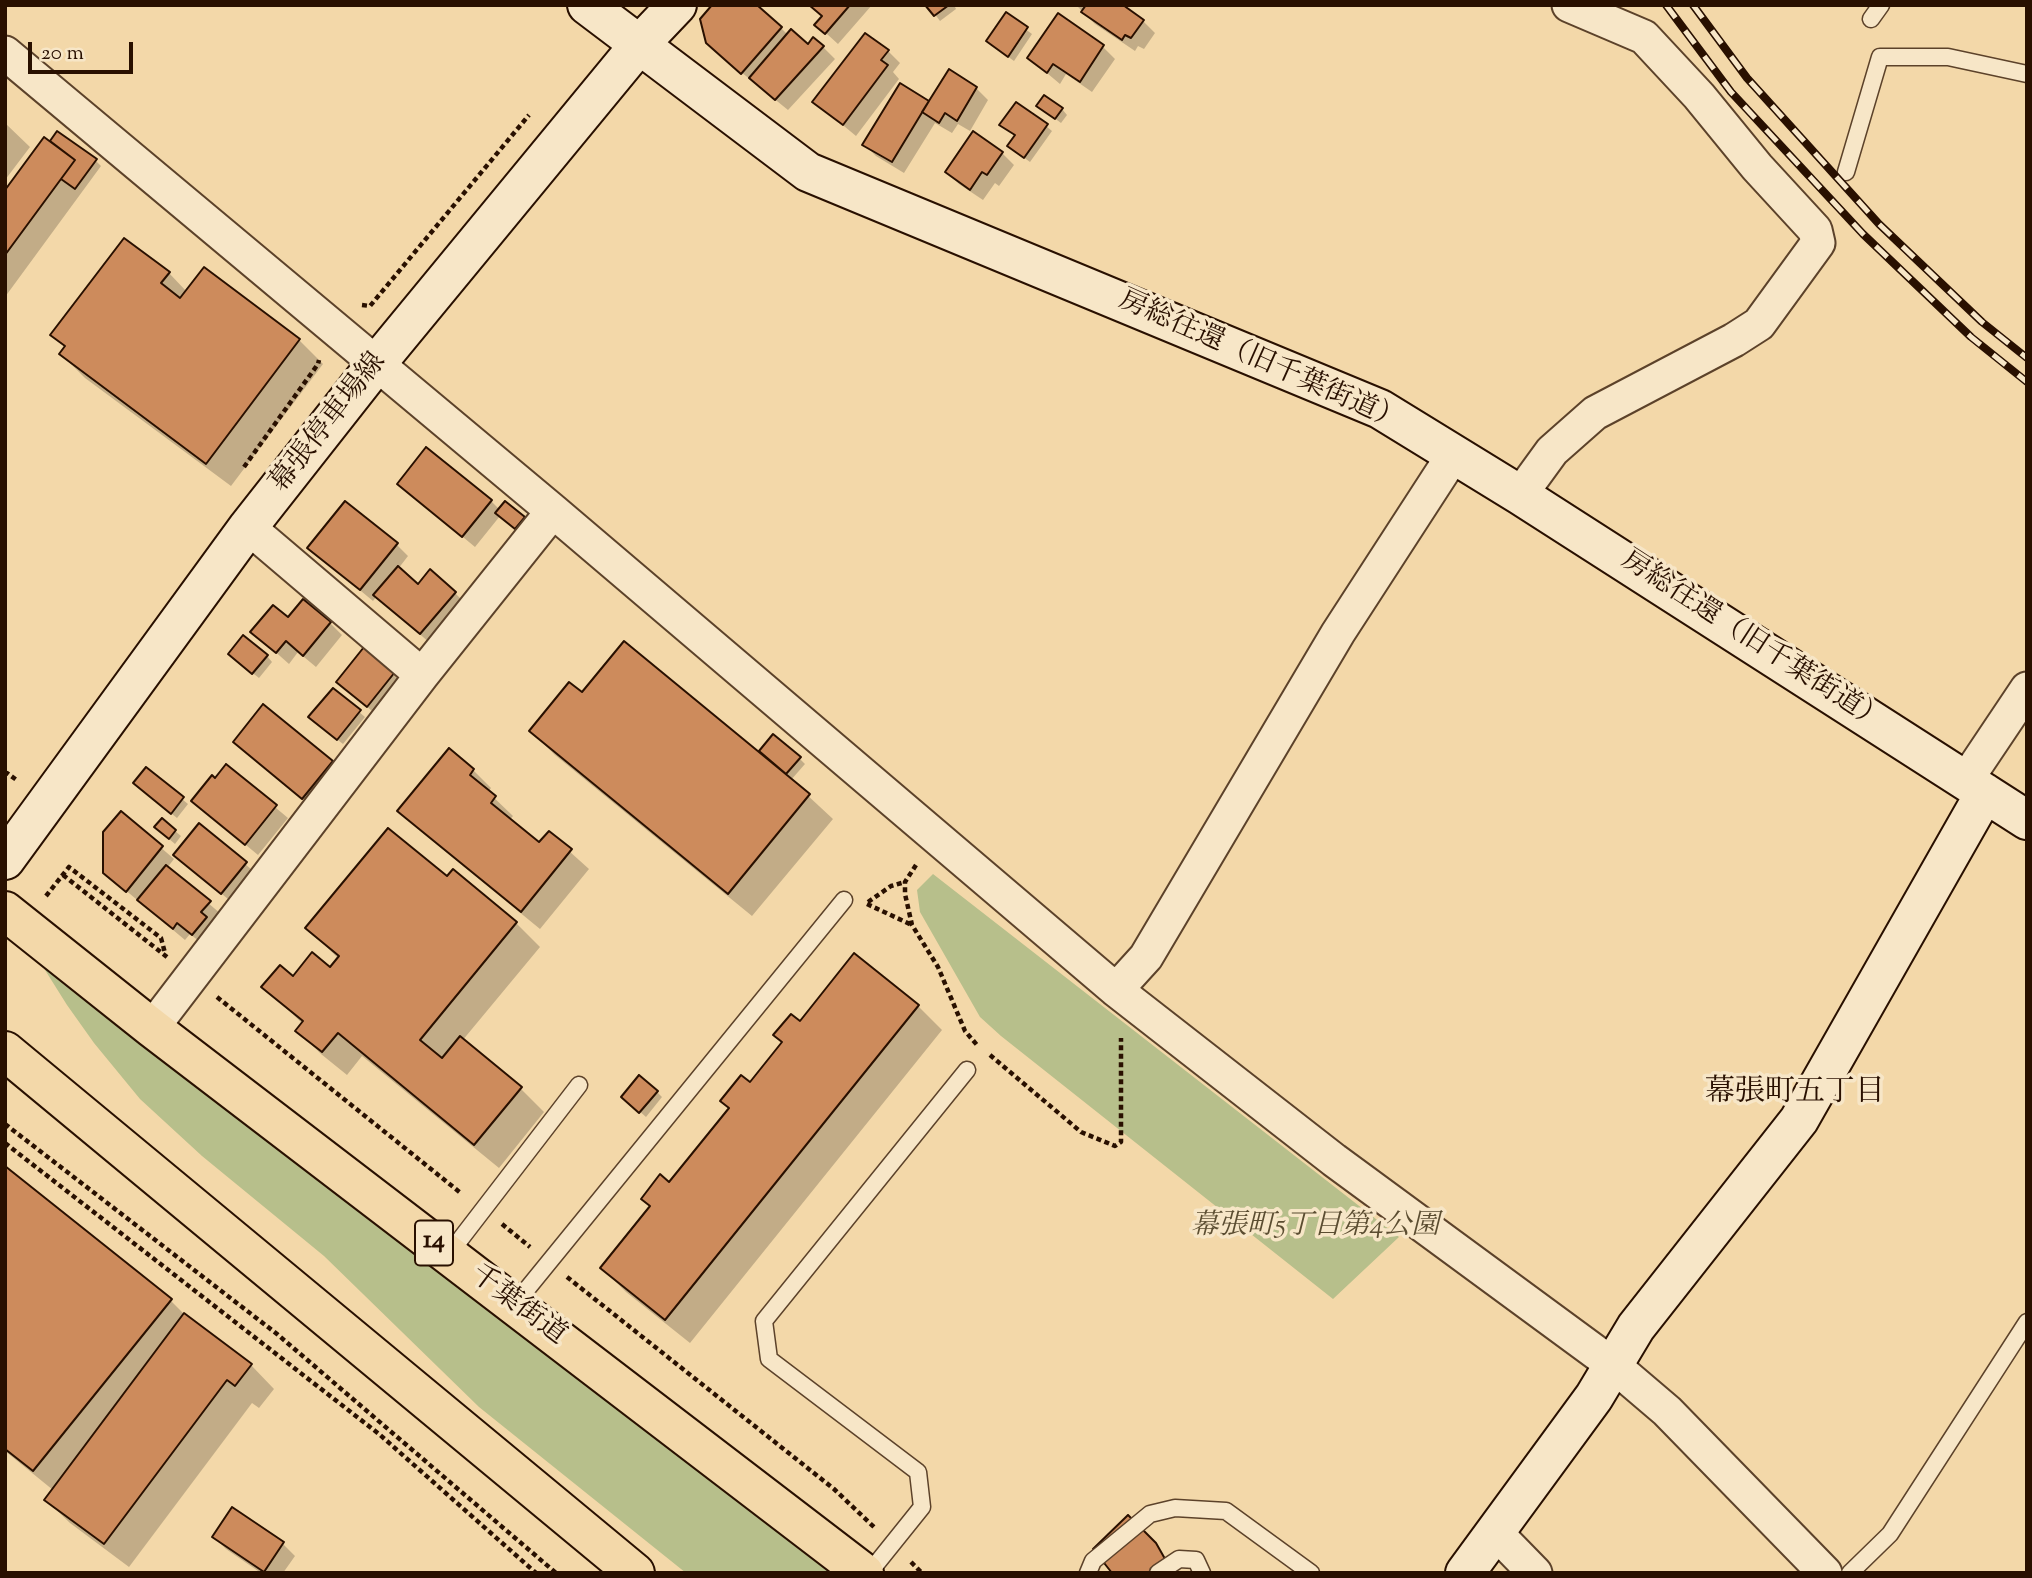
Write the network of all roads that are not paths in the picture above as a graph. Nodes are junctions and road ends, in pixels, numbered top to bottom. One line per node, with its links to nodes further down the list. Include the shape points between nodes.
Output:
1 (587, 5): 6 (street, 房総往還（旧千葉街道）)
2 (677, 5): 6 (street, 幕張停車場線)
3 (1569, 5): 12 (street, via 1644,37 1815,230 1818,243 1759,324 1595,413 1552,452)
4 (1881, 5): 5 (lane)
5 (1871, 19)
6 (639, 45): 10 (street, 幕張停車場線); 11 (street, 房総往還（旧千葉街道）, via 808,172 1380,410)
7 (5, 53): 10 (street)
8 (2027, 74): 9 (lane, via 1948,57 1880,57)
9 (1846, 172)
10 (377, 363): 13 (street); 14 (street, 幕張停車場線)
11 (1454, 454): 12 (street, 房総往還（旧千葉街道）); 22 (street, via 1338,633 1146,957)
12 (1520, 495): 17 (street, 房総往還（旧千葉街道）)
13 (553, 510): 15 (street); 22 (street)
14 (248, 527): 15 (street); 19 (street, 幕張停車場線)
15 (422, 675): 23 (street)
16 (2027, 689): 17 (street)
17 (1976, 786): 18 (street, 房総往還（旧千葉街道）); 30 (street, via 1799,1120 1636,1327)
18 (2027, 820)
19 (5, 860)
20 (844, 900): 28 (lane)
21 (5, 911): 23 (highway, 千葉街道 / 14)
22 (1116, 990): 30 (street, via 1334,1160)
23 (152, 1028): 27 (highway, 千葉街道 / 14)
24 (5, 1051): 32 (highway)
25 (967, 1070): 33 (lane, via 764,1321 769,1359 918,1472 922,1507)
26 (579, 1085): 27 (lane)
27 (449, 1254): 28 (highway, 千葉街道 / 14)
28 (514, 1305): 33 (highway, 千葉街道 / 14)
29 (2027, 1322): 41 (lane, via 1890,1534)
30 (1613, 1365): 31 (street); 40 (street, via 1667,1412)
31 (1495, 1532): 38 (street); 39 (street)
32 (635, 1573)
33 (867, 1573)
34 (1088, 1573): 37 (lane, via 1093,1561 1150,1514 1175,1508 1226,1511)
35 (1158, 1573): 36 (lane, via 1179,1559 1196,1560)
36 (1202, 1573)
37 (1311, 1573)
38 (1465, 1573)
39 (1535, 1573)
40 (1825, 1573)
41 (1850, 1573)

